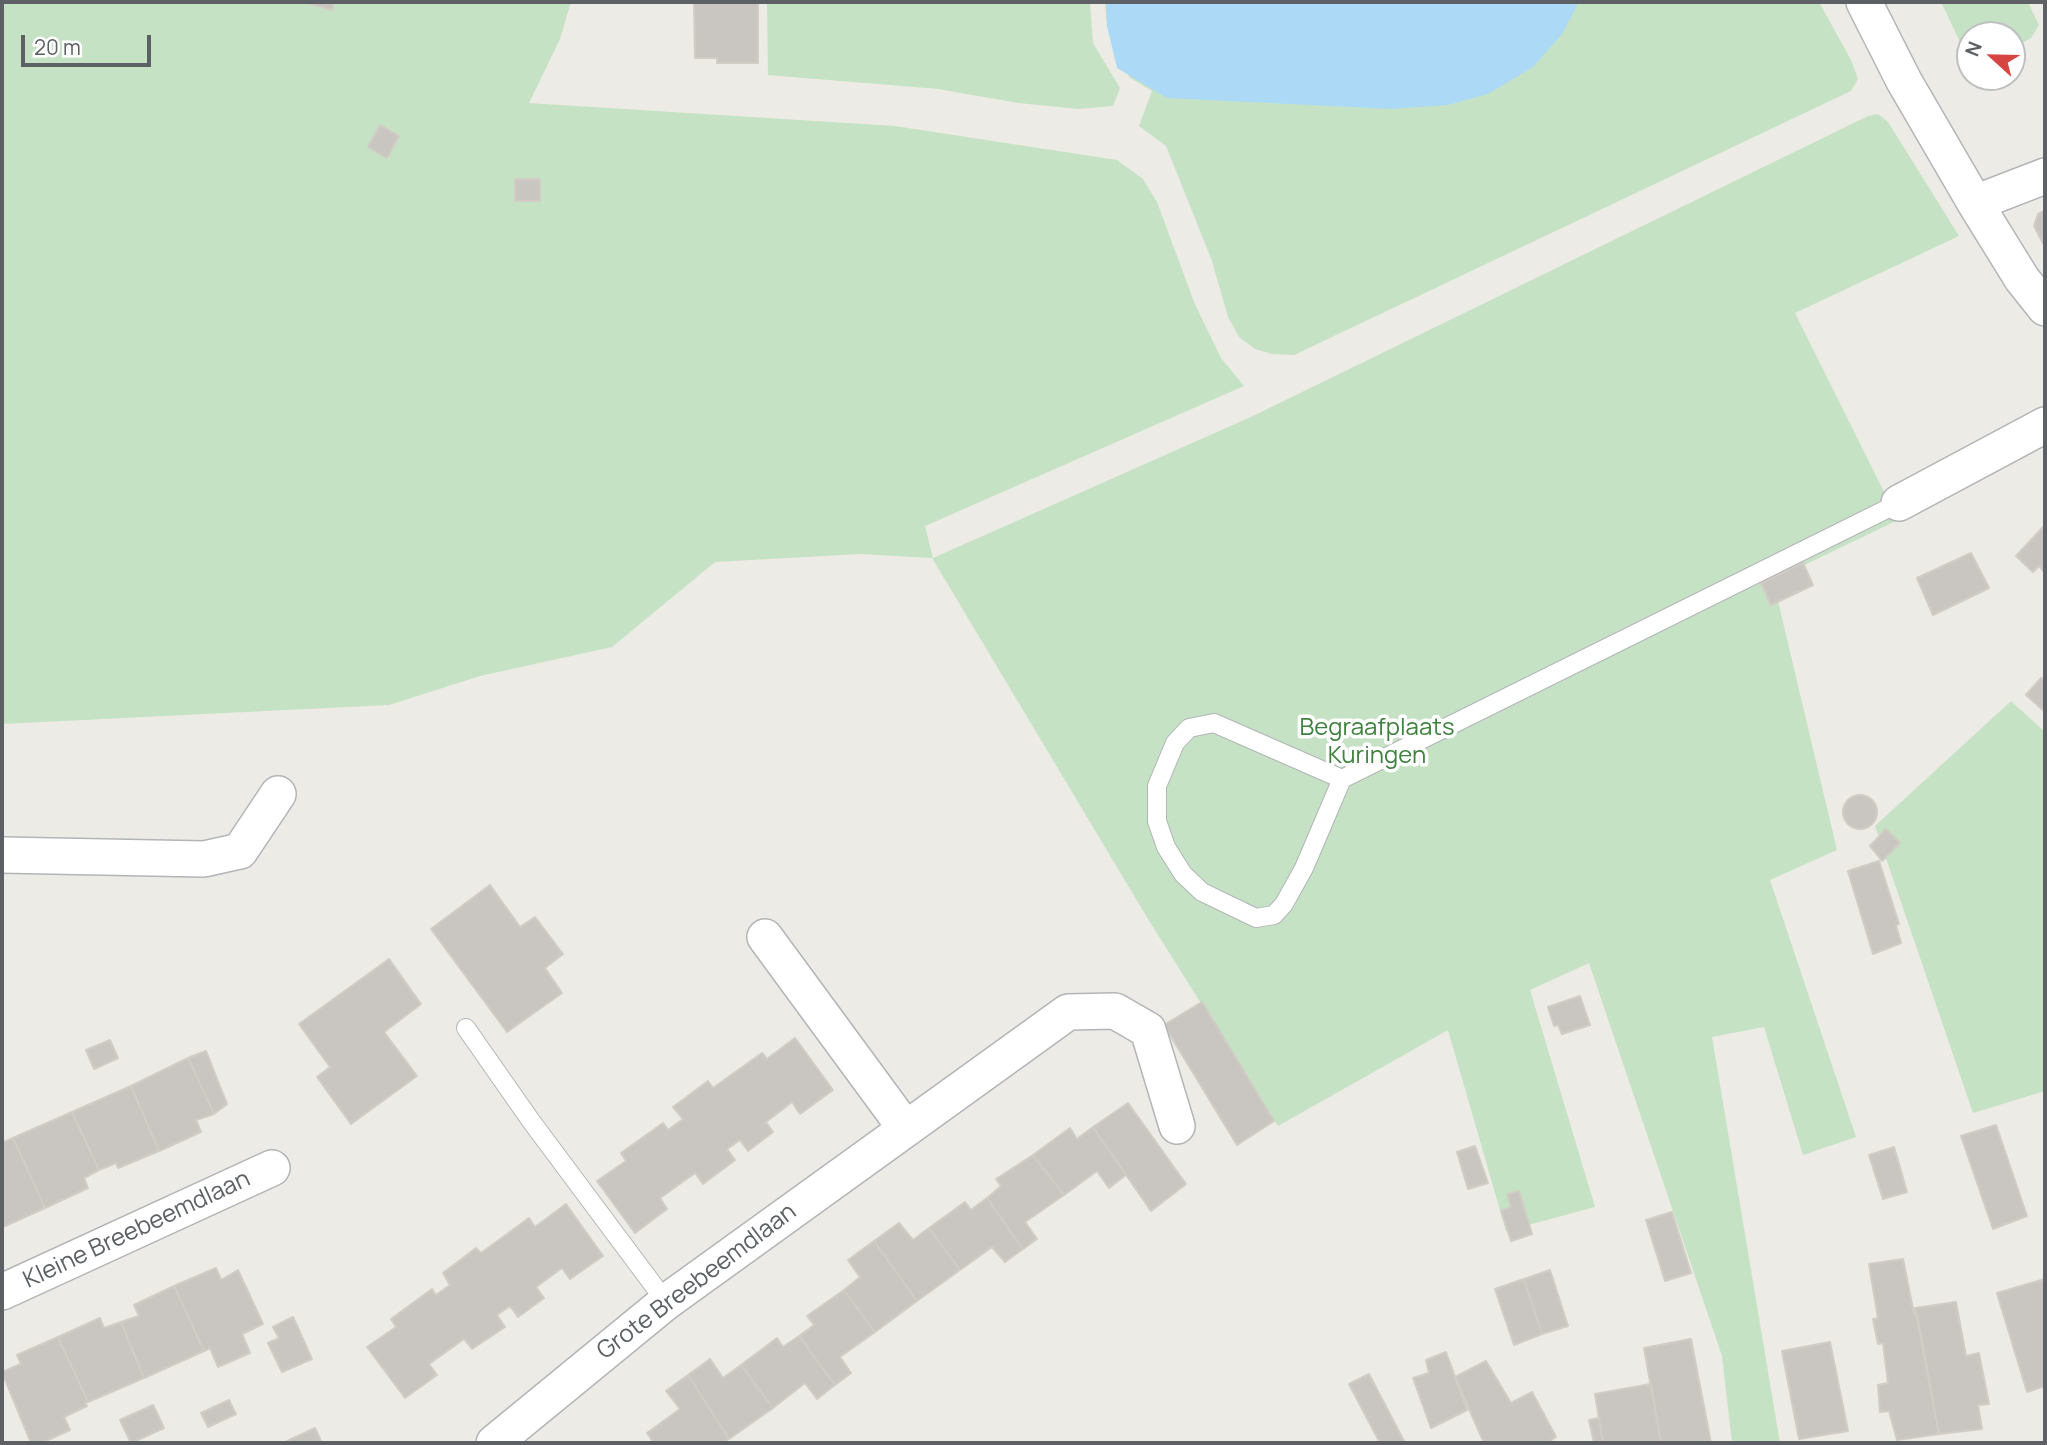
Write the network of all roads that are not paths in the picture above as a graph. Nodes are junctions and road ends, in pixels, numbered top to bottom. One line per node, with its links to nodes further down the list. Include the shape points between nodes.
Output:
1 (1864, 2): 3 (street)
2 (2045, 176): 3 (street)
3 (1975, 203): 4 (street)
4 (2045, 308)
5 (2045, 425): 6 (street)
6 (1899, 503): 7 (lane)
7 (1342, 779): 7 (lane, via 1214,723 1189,728 1175,743 1157,786 1157,821 1183,874 1202,892 1256,918 1274,915 1304,868)
8 (278, 794): 9 (street, via 240,851 204,859)
9 (2, 855)
10 (765, 937): 13 (street)
11 (467, 1028): 16 (lane)
12 (1177, 1126): 13 (street, Grote Breebeemdlaan, via 1148,1030 1115,1011 1068,1012)
13 (906, 1129): 16 (street, Grote Breebeemdlaan)
14 (272, 1168): 15 (street, Kleine Breebeemdlaan)
15 (2, 1292)
16 (666, 1302): 17 (street, Grote Breebeemdlaan)
17 (494, 1443)

